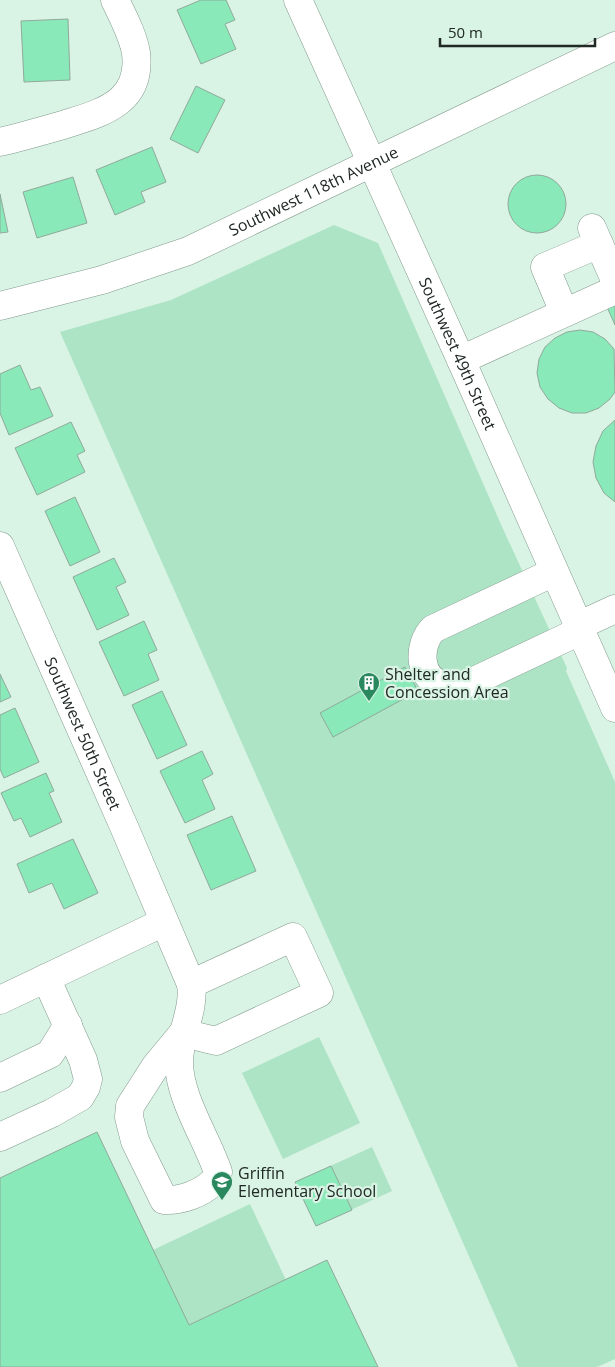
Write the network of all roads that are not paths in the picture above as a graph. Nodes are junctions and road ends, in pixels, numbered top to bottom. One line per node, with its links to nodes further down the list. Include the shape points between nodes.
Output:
1 (115, 0): 4 (street, via 134,45 136,67 129,90 112,108 95,115)
2 (298, 0): 5 (street, Southwest 49th Street)
3 (615, 46): 5 (street, Southwest 118th Avenue)
4 (0, 142)
5 (371, 163): 8 (street, Southwest 118th Avenue, via 188,251 102,280); 10 (street, Southwest 49th Street)
6 (615, 280): 9 (street, via 596,236 545,267)
7 (615, 290): 9 (street)
8 (0, 306)
9 (564, 312): 10 (street)
10 (461, 360): 12 (street, Southwest 49th Street)
11 (0, 546): 16 (street, Southwest 50th Street)
12 (554, 572): 14 (street, Southwest 49th Street); 14 (street, via 433,629 422,651 424,666 435,682 463,685)
13 (615, 609): 14 (street)
14 (579, 629): 15 (street, Southwest 49th Street)
15 (615, 708)
16 (164, 922): 17 (street); 18 (street, Southwest 50th Street)
17 (46, 978): 19 (street); 20 (street)
18 (190, 984): 21 (street, via 192,998); 21 (street, via 293,937 319,992 216,1041)
19 (0, 1000)
20 (68, 1025): 22 (street, via 50,1054); 23 (street, via 88,1079 80,1097)
21 (183, 1033): 21 (street, via 155,1067 130,1106 128,1117 135,1141 164,1200 175,1201 215,1182 218,1172 182,1088 179,1060)
22 (0, 1078)
23 (0, 1137)

